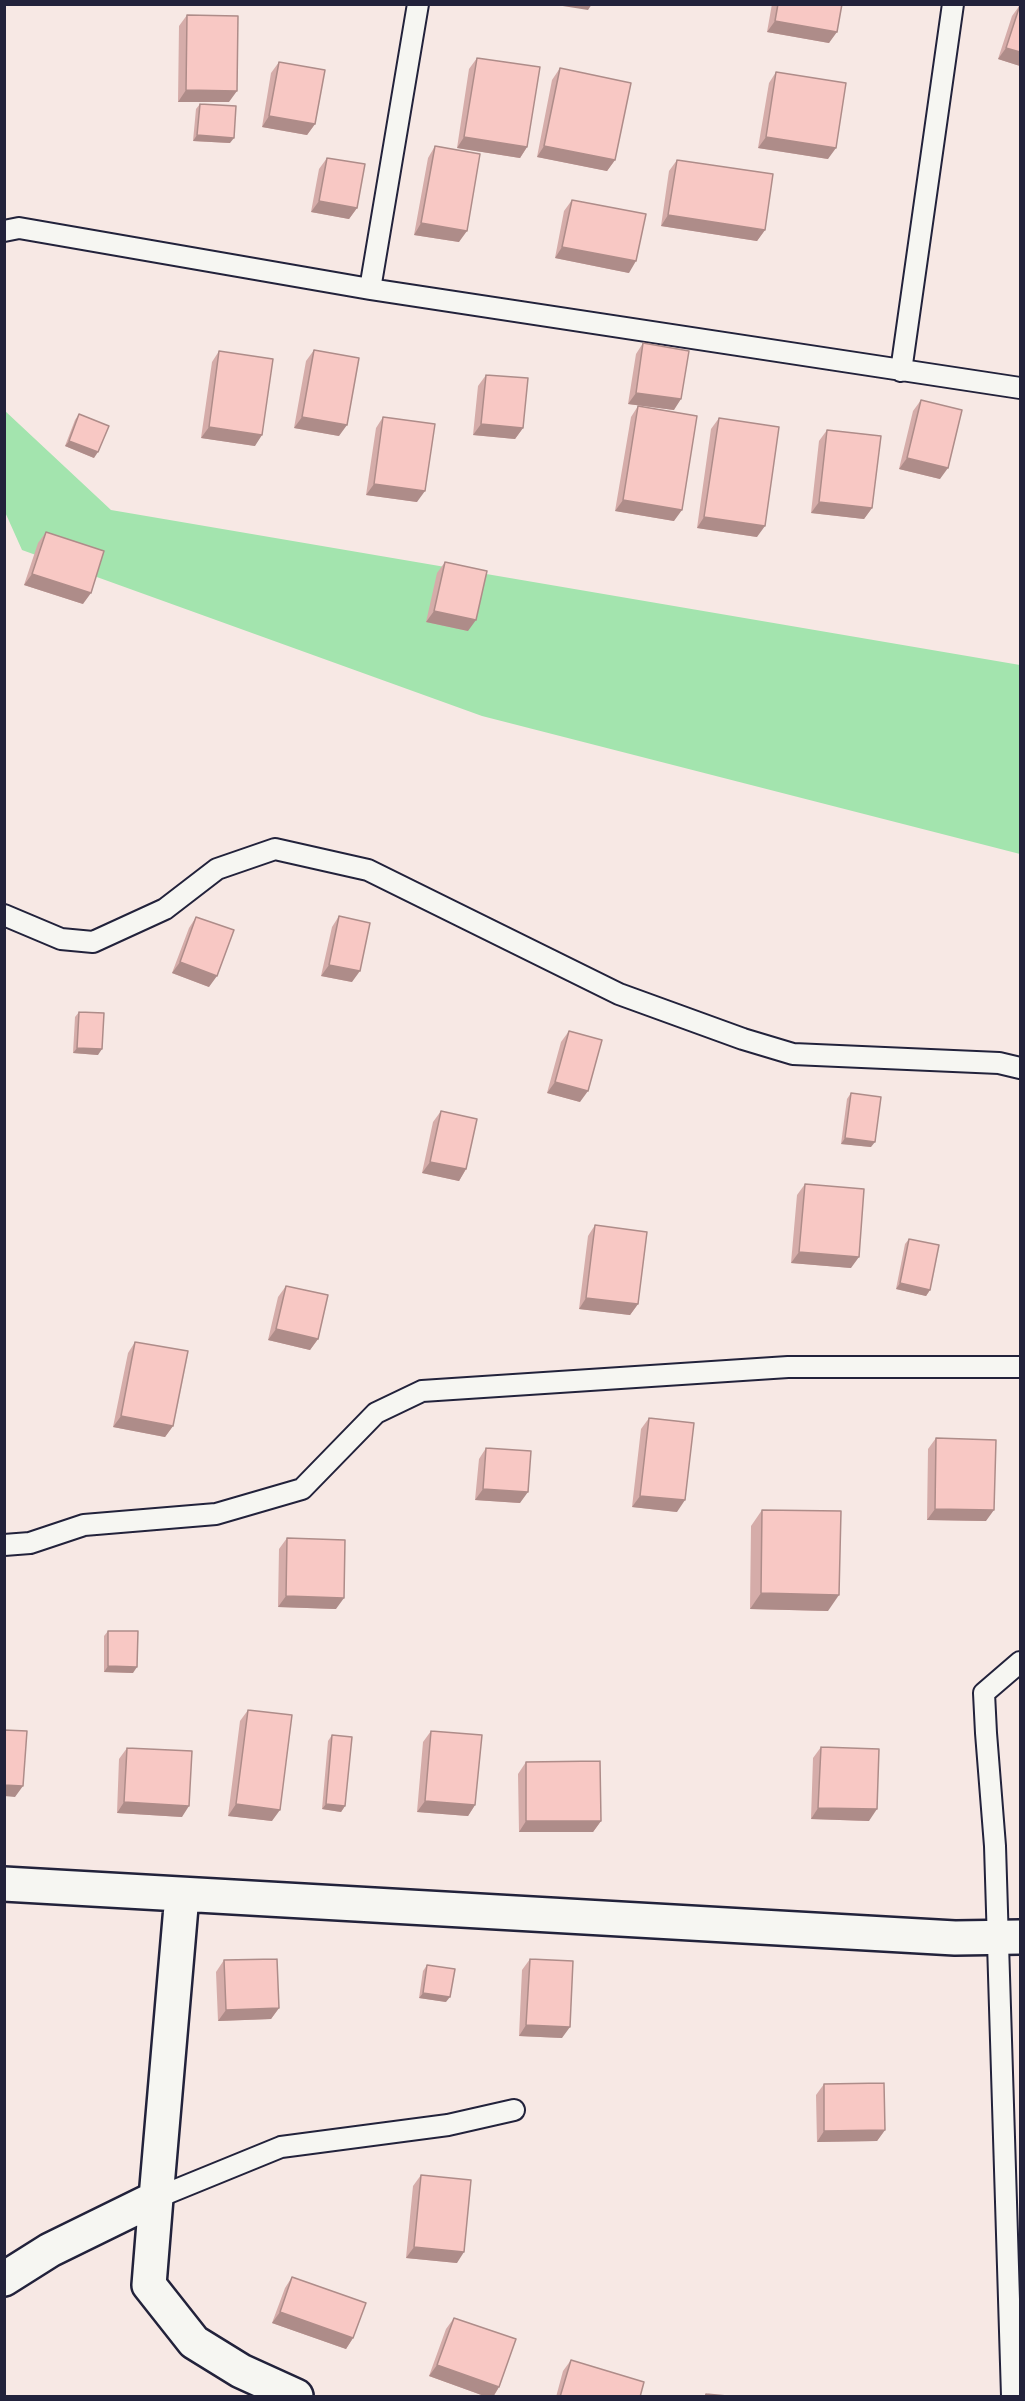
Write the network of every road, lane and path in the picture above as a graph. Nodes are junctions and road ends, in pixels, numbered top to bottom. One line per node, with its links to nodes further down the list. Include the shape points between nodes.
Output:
1 (418, 4): 4 (lane)
2 (953, 4): 5 (lane)
3 (4, 231): 4 (lane, via 19,228)
4 (370, 289): 5 (lane)
5 (901, 371): 6 (lane)
6 (1020, 388)
7 (4, 915): 8 (lane, via 61,939 93,942 165,909 217,869 275,849 368,870 619,994 793,1054 999,1063)
8 (1020, 1068)
9 (1020, 1367): 10 (lane, via 788,1367 422,1391 376,1413 302,1489 216,1514 84,1525 30,1544)
10 (4, 1545)
11 (1020, 1662): 14 (lane, via 984,1693 995,1846)
12 (4, 1884): 13 (street)
13 (182, 1894): 14 (street, via 943,1937); 16 (street)
14 (1009, 1937): 19 (lane)
15 (514, 2110): 16 (lane, via 448,2125 281,2147)
16 (156, 2198): 17 (street, via 50,2250); 18 (street, via 149,2284 194,2342 241,2371)
17 (4, 2279)
18 (296, 2397)
19 (1012, 2397)

